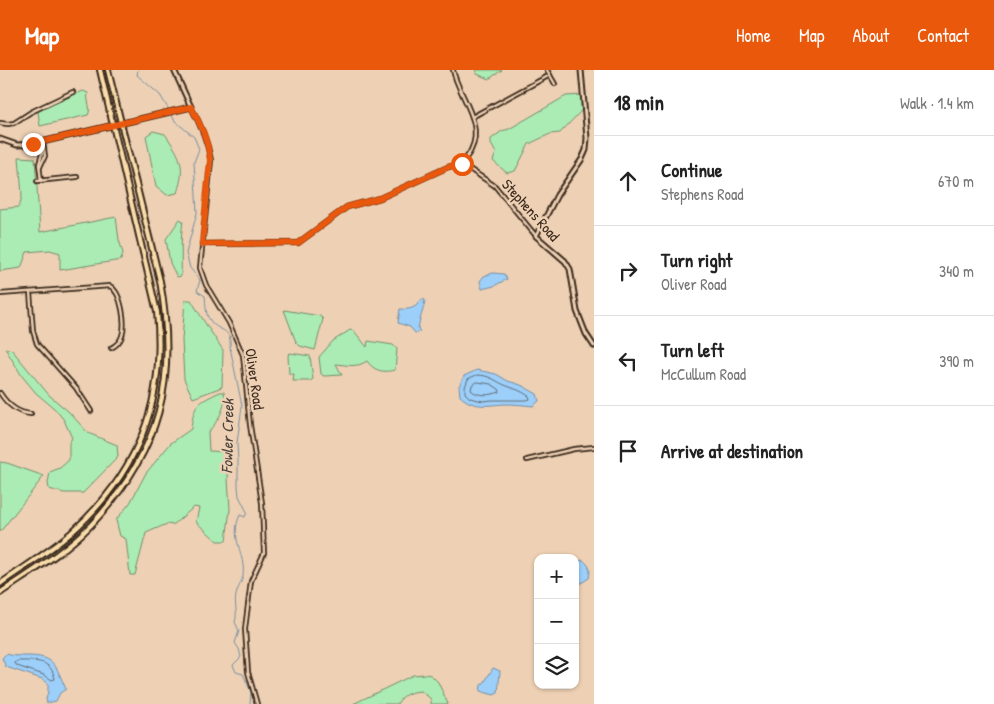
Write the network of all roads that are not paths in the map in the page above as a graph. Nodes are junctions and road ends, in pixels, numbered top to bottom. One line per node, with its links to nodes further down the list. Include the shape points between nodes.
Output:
1 (100, 70): 14 (main road)
2 (108, 70): 13 (main road)
3 (174, 70): 10 (main road, Oliver Road)
4 (453, 70): 11 (street)
5 (547, 70): 7 (street)
6 (581, 70): 21 (main road, via 586,150)
7 (550, 75): 8 (street); 11 (street)
8 (555, 84)
9 (73, 92): 12 (street, via 14,123)
10 (191, 107): 13 (main road); 22 (street, Oliver Road, via 202,127 210,160)
11 (472, 117): 17 (street, via 474,143)
12 (0, 123)
13 (121, 124): 14 (main road); 33 (main road, via 165,308 167,360 156,424 120,490 90,525 73,541)
14 (113, 125): 16 (main road); 32 (main road, via 156,312 159,336 152,406 137,448 104,500 70,534)
15 (0, 140): 16 (main road, via 17,145)
16 (41, 142): 19 (street, via 39,164)
17 (462, 164): 21 (street, Stephens Road, via 495,186); 22 (street, via 448,167 380,198 347,207 298,243)
18 (76, 177): 19 (street)
19 (42, 181): 20 (street)
20 (37, 182)
21 (536, 236): 25 (main road, Stephens Road, via 570,269 577,311)
22 (202, 244): 34 (street, Oliver Road, via 199,263 202,276 243,355 262,497 264,553 251,581 245,629 248,672)
23 (30, 292): 24 (street); 26 (street, via 100,286 114,288 122,309 122,333 118,343); 28 (street, via 37,344 76,388)
24 (0, 294)
25 (594, 346)
26 (111, 348)
27 (0, 393): 29 (street, via 12,407)
28 (91, 411)
29 (31, 414)
30 (594, 447): 31 (street)
31 (527, 460)
32 (0, 584)
33 (0, 593)
34 (257, 704)

